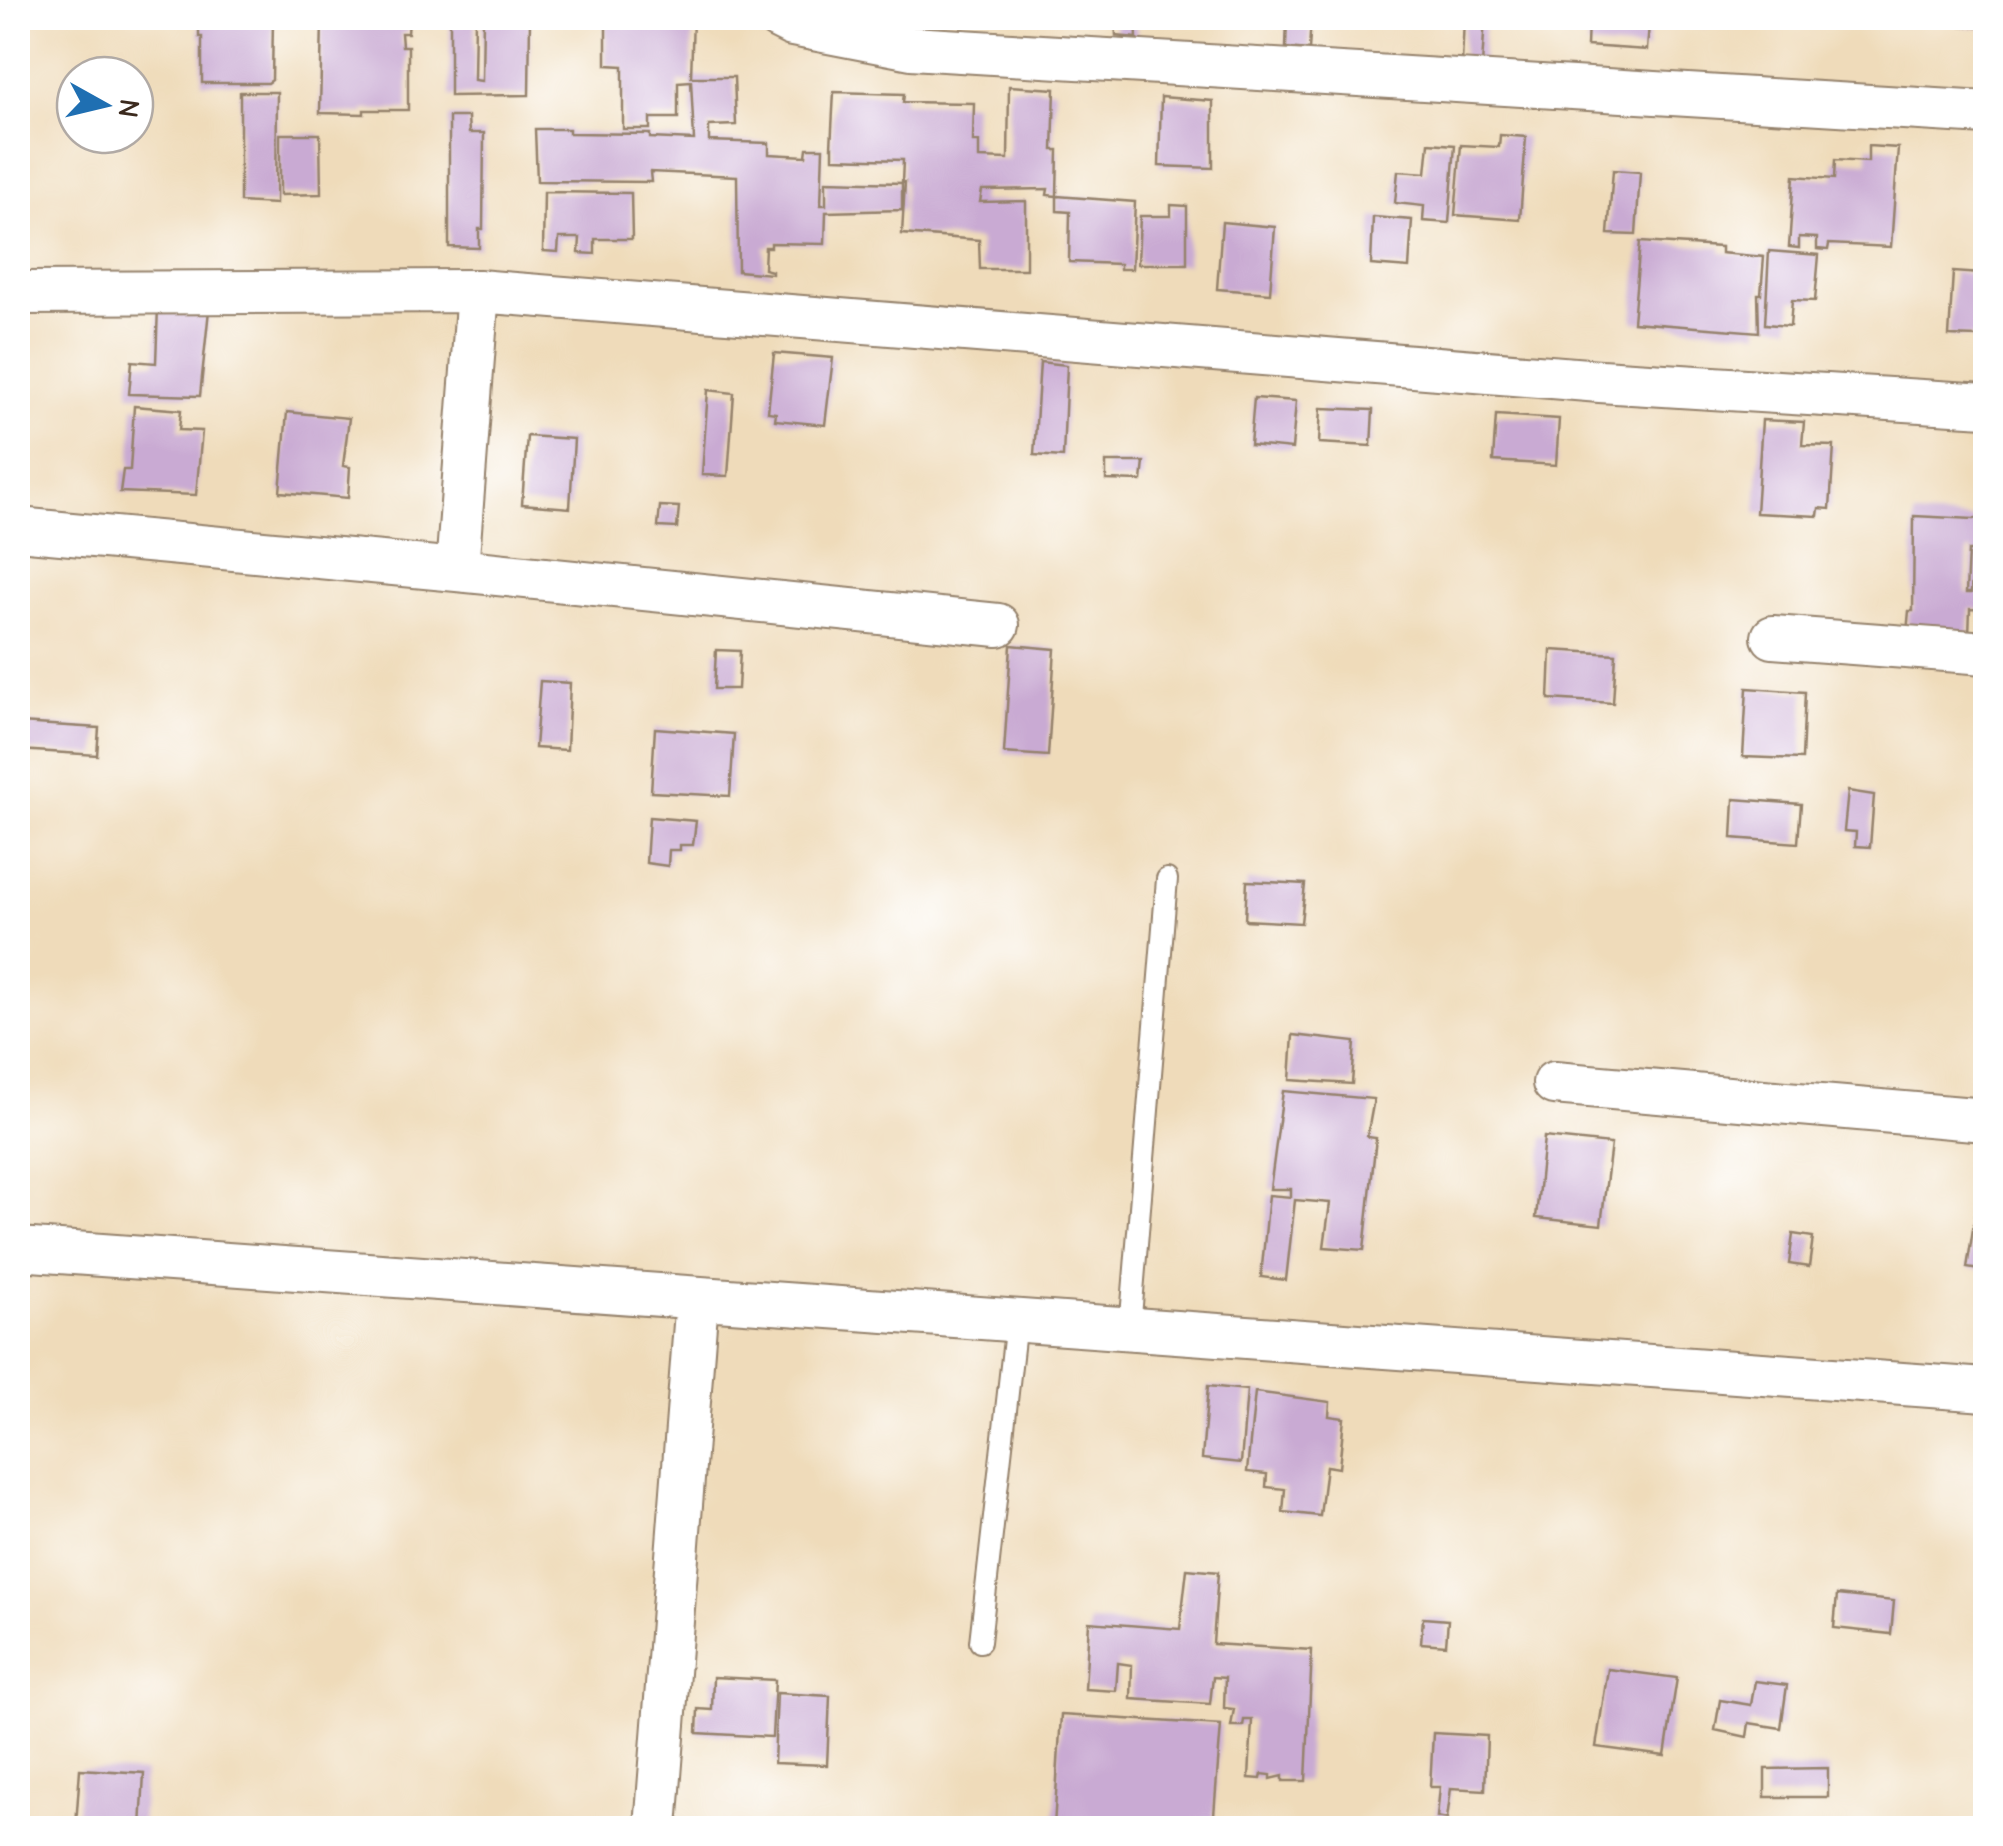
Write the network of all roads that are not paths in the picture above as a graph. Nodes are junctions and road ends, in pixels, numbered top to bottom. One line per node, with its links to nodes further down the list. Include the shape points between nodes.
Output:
1 (778, 18): 2 (street, via 912,48)
2 (1986, 113)
3 (478, 290): 4 (street); 5 (street, via 1600,381); 7 (street)
4 (18, 293)
5 (1986, 405)
6 (18, 530): 7 (street)
7 (457, 570): 8 (street)
8 (998, 625)
9 (1773, 638): 10 (street)
10 (1986, 653)
11 (1167, 879): 17 (lane)
12 (1554, 1084): 13 (street)
13 (1986, 1120)
14 (18, 1249): 15 (street)
15 (697, 1298): 16 (street); 20 (street)
16 (1016, 1321): 17 (street); 19 (lane)
17 (1130, 1329): 18 (street)
18 (1986, 1390)
19 (980, 1642)
20 (656, 1828)

